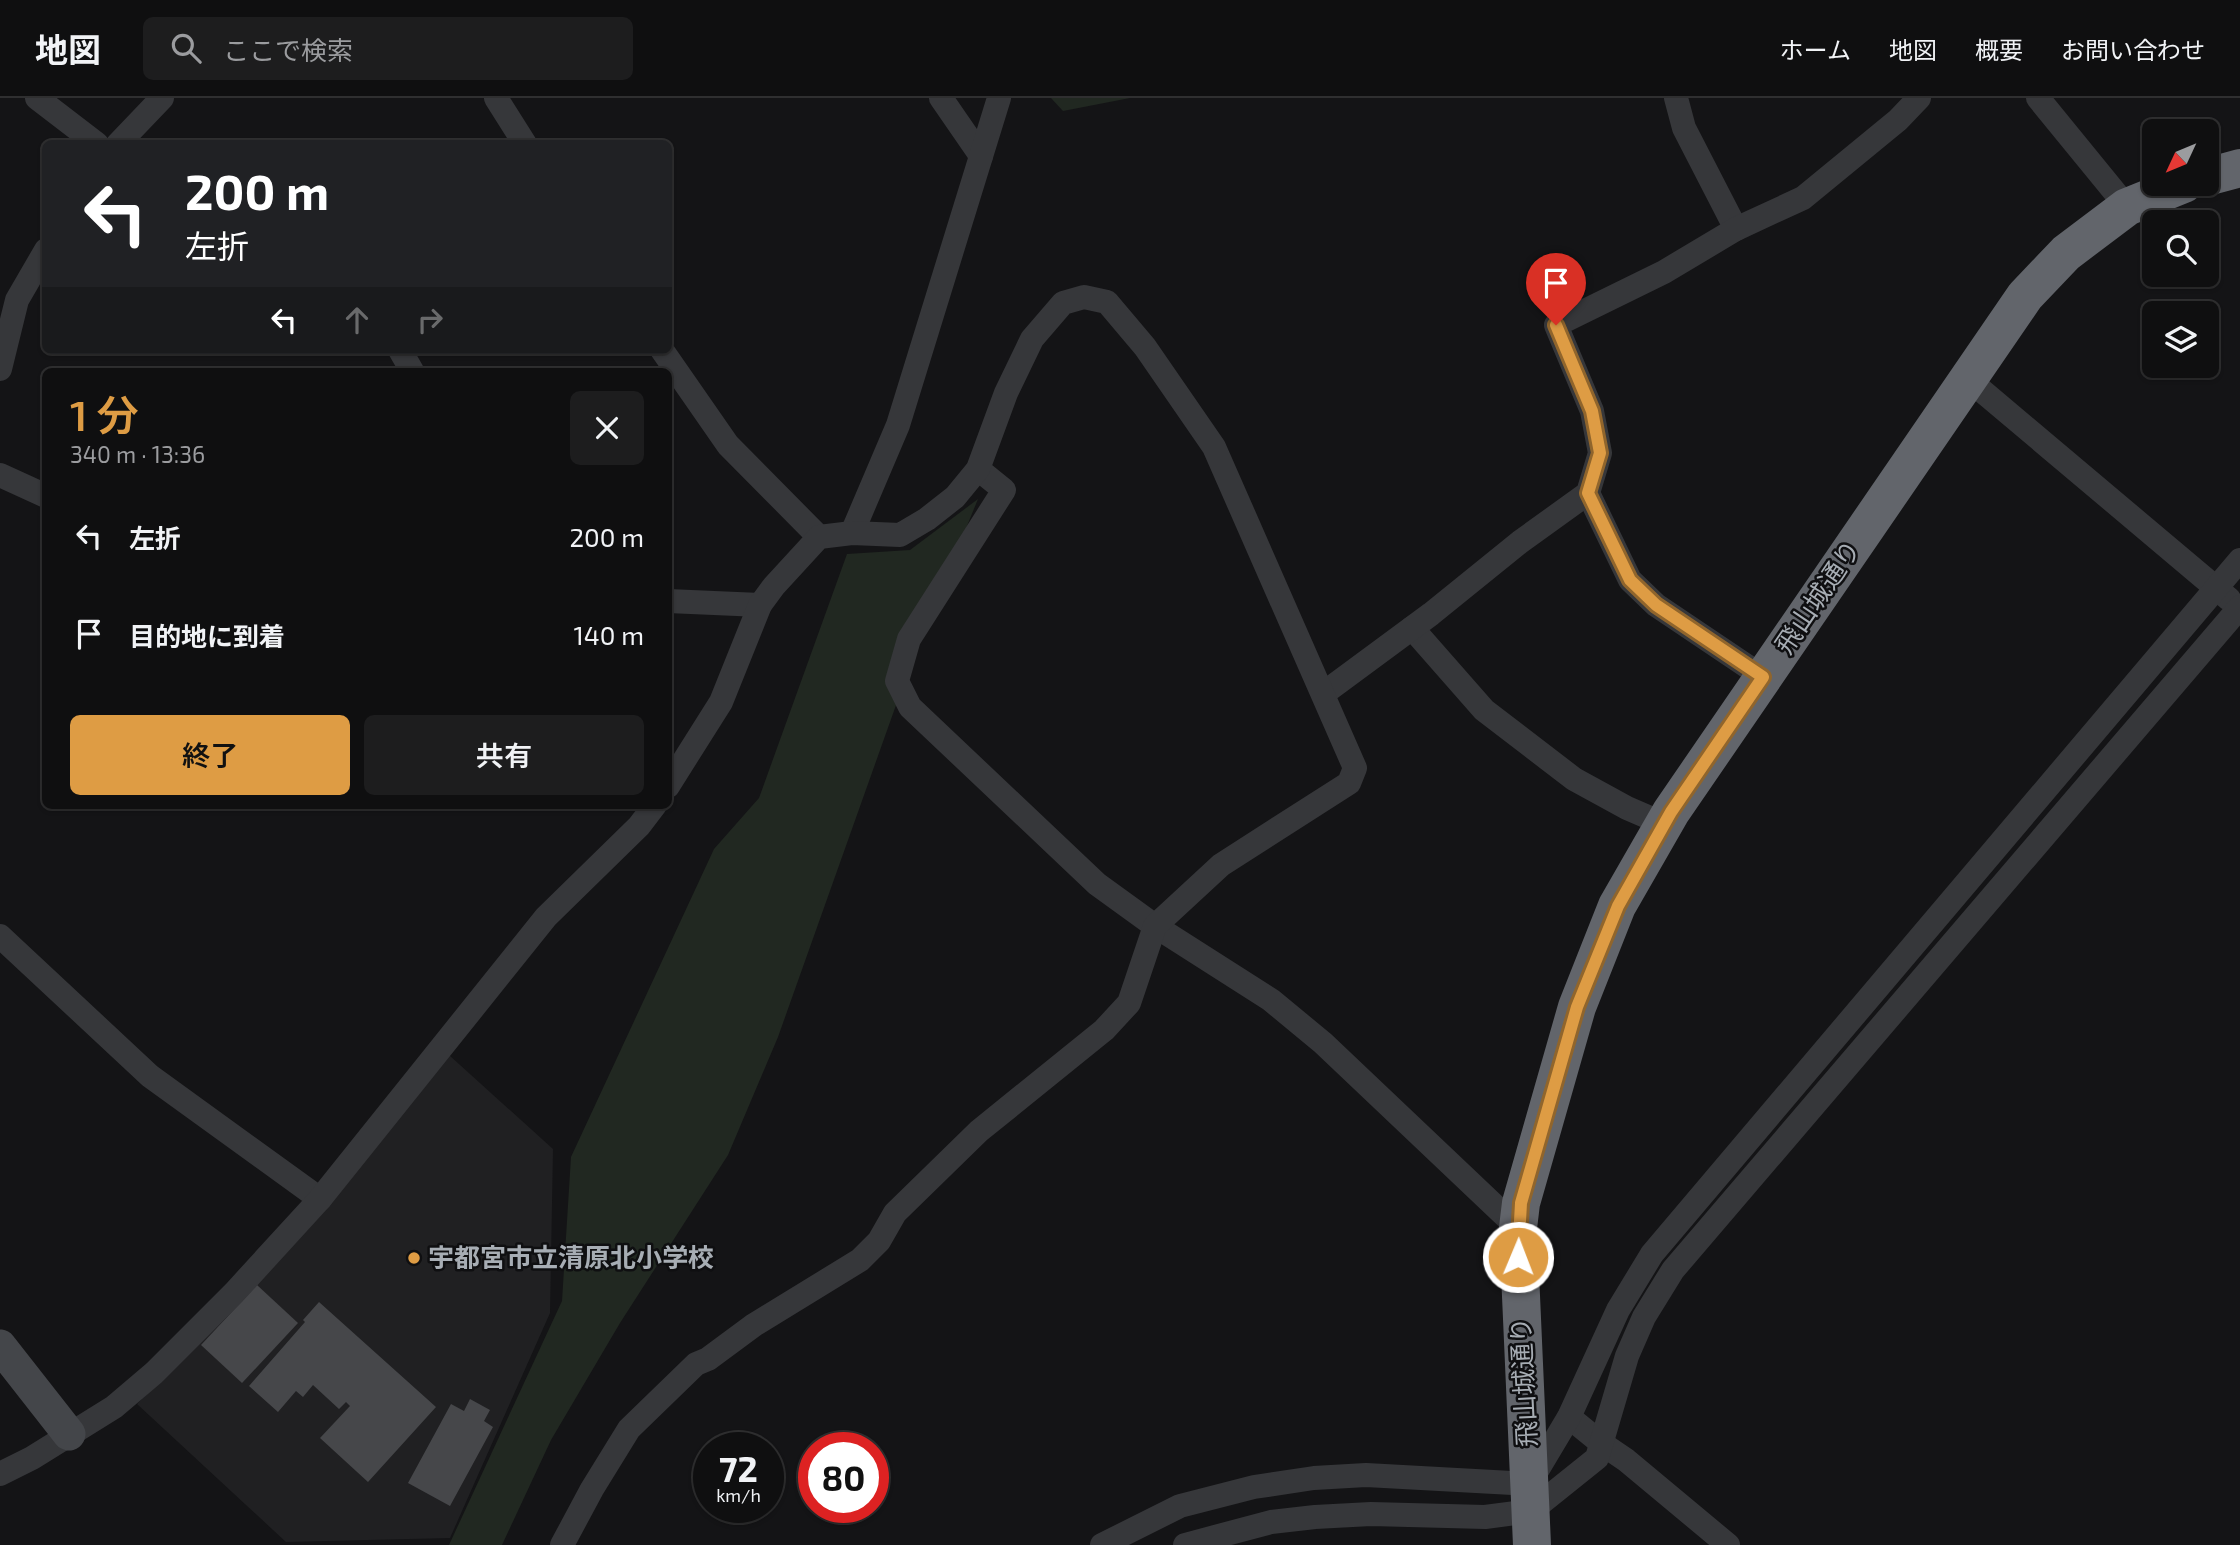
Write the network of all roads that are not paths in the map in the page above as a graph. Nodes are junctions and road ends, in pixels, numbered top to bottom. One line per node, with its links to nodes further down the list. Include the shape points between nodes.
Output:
1 (37, 98): 9 (street)
2 (162, 98): 10 (street)
3 (496, 98): 11 (street)
4 (941, 98): 12 (street)
5 (999, 98): 12 (street)
6 (1676, 98): 17 (street, via 1684,128)
7 (1919, 98): 17 (street, via 1803,198)
8 (2038, 98): 16 (street)
9 (92, 140)
10 (122, 140)
11 (522, 140)
12 (981, 156): 26 (street, via 898,425)
13 (2240, 168): 14 (highway)
14 (2219, 174)
15 (2154, 196): 16 (highway, 飛山城通り)
16 (2127, 207): 21 (highway, 飛山城通り, via 2066,253 2025,296)
17 (1736, 229): 24 (street, via 1664,272 1556,325 1592,411 1600,453)
18 (42, 257): 20 (street, via 17,300)
19 (665, 354): 27 (street, via 728,445)
20 (0, 369)
21 (1968, 379): 29 (street); 34 (highway, 飛山城通り)
22 (978, 469): 26 (street, via 945,504 900,535); 35 (street, via 1032,339 1063,303 1084,297 1107,302 1145,347 1213,447); 39 (street, via 1004,490 909,639 897,681 910,707 948,744 1097,884)
23 (0, 475): 25 (street)
24 (1588, 493): 33 (street); 34 (street, via 1630,580 1656,605)
25 (42, 494)
26 (852, 533): 27 (street)
27 (819, 537): 31 (street)
28 (2240, 560): 29 (street)
29 (2216, 588): 32 (street); 44 (street, via 1652,1254 1618,1310)
30 (672, 601): 31 (street)
31 (760, 605): 36 (street, via 721,702)
32 (2240, 607): 46 (street, via 1673,1270 1627,1356)
33 (1412, 628): 35 (street); 38 (street, via 1494,717 1574,779)
34 (1763, 677): 38 (highway, 飛山城通り)
35 (1324, 693): 39 (street, via 1355,768 1349,783 1222,865)
36 (672, 780)
37 (651, 809): 41 (street, via 546,917)
38 (1664, 824): 42 (highway, 飛山城通り, via 1618,906 1577,1007 1521,1203)
39 (1155, 926): 42 (street, via 1271,1000 1323,1043); 49 (street, via 1129,1003 1104,1030 979,1131 895,1213 879,1241 860,1260 696,1364 629,1429)
40 (0, 936): 41 (street, via 150,1076)
41 (320, 1199): 45 (street, via 154,1373 114,1407)
42 (1518, 1228): 48 (highway, 飛山城通り)
43 (0, 1346): 45 (street)
44 (1569, 1417): 46 (street); 48 (street)
45 (69, 1434): 47 (street)
46 (1601, 1443): 48 (street, via 1597,1458); 52 (street)
47 (0, 1474)
48 (1531, 1513): 50 (street, via 1366,1475 1314,1478 1180,1506); 51 (street, via 1485,1517 1371,1514 1271,1521)
49 (562, 1545)
50 (1102, 1545)
51 (1185, 1545)
52 (1728, 1545)

